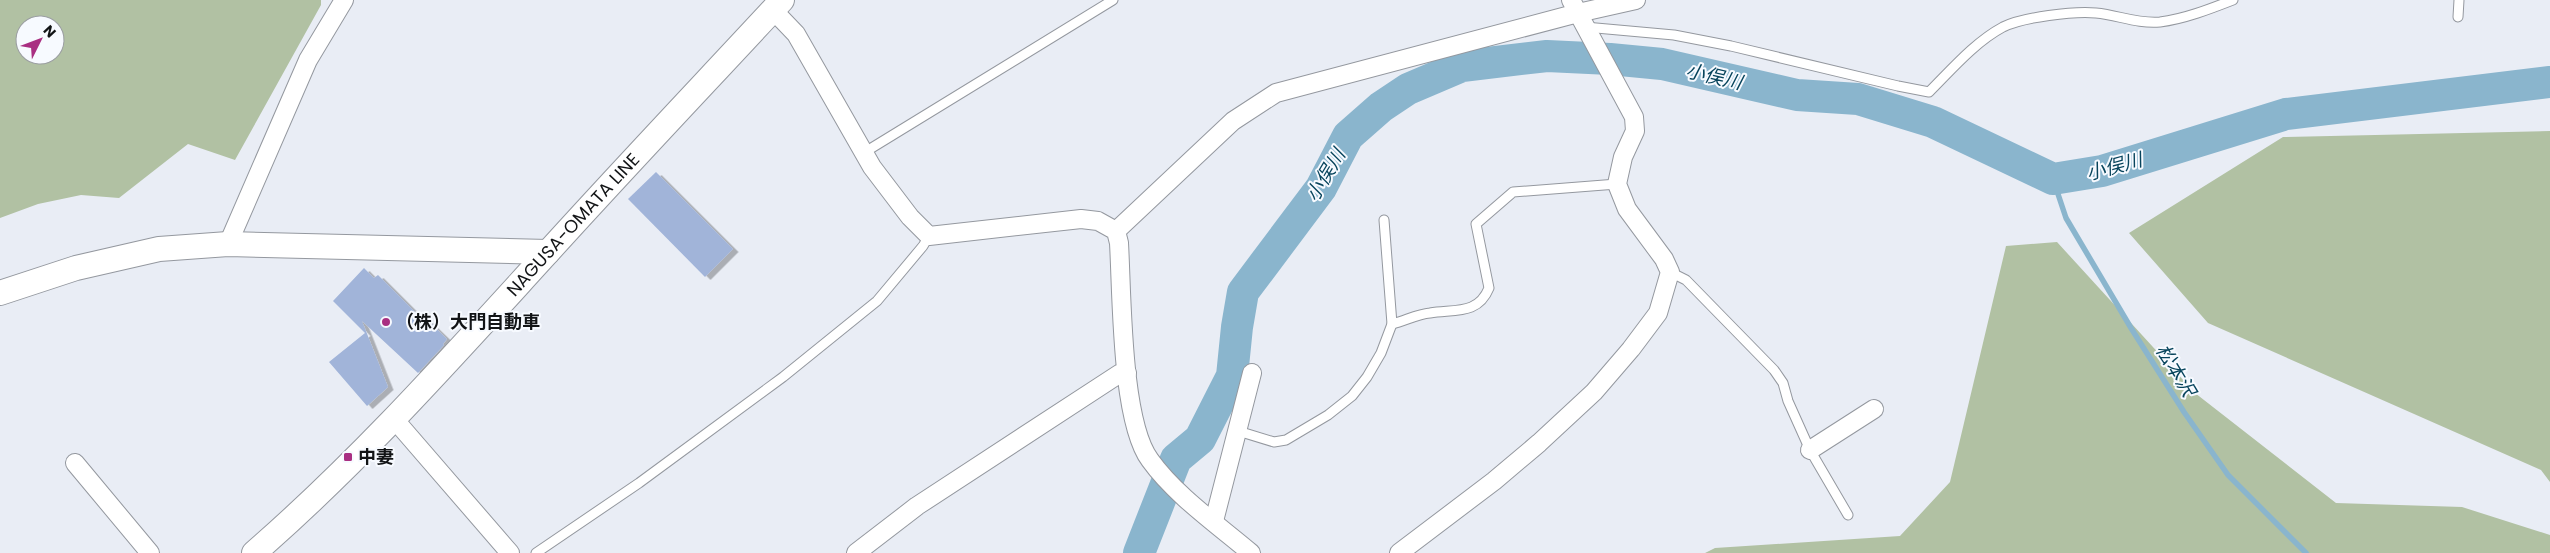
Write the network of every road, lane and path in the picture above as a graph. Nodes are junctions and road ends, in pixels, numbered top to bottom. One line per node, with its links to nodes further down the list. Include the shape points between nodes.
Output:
1 (344, 0): 14 (street, via 308,60)
2 (1113, 0): 9 (lane)
3 (1636, 0): 8 (street)
4 (2232, 0): 8 (lane, via 2160,22 2132,22 2098,13 2062,13 2005,26 1985,38 1929,92 1731,46)
5 (2459, 0): 7 (lane)
6 (777, 5): 9 (street); 15 (main road, NAGUSA-OMATA LINE)
7 (2458, 17)
8 (1580, 18): 10 (street, via 1634,117 1635,131 1623,156); 12 (street, via 1276,93 1232,121)
9 (865, 152): 13 (street, via 910,217)
10 (1617, 184): 16 (street, via 1627,209); 18 (lane, via 1513,192 1476,224 1489,288 1478,305 1466,310 1428,313)
11 (1384, 220): 18 (lane)
12 (1116, 231): 13 (street, via 1098,221 1081,219); 19 (street)
13 (929, 236): 31 (lane, via 877,301 840,332 639,483)
14 (228, 244): 15 (main road); 17 (main road, via 159,249 76,268)
15 (548, 252): 22 (main road, NAGUSA-OMATA LINE)
16 (1670, 272): 24 (lane, via 1686,280 1774,370 1783,383); 34 (street, via 1658,313 1594,392 1494,482)
17 (0, 293)
18 (1392, 324): 23 (lane, via 1367,377 1352,396 1328,415 1286,440 1274,442)
19 (1127, 373): 27 (street, via 1139,442 1162,474); 32 (street, via 1119,374 917,506)
20 (1252, 373): 23 (street)
21 (1874, 409): 24 (street)
22 (394, 420): 29 (main road, NAGUSA-OMATA LINE, via 344,471); 30 (street)
23 (1238, 431): 27 (street)
24 (1810, 450): 26 (lane)
25 (75, 463): 28 (street)
26 (1848, 515)
27 (1214, 521): 33 (street)
28 (150, 553)
29 (254, 553)
30 (510, 553)
31 (536, 553)
32 (856, 553)
33 (1251, 553)
34 (1399, 553)

